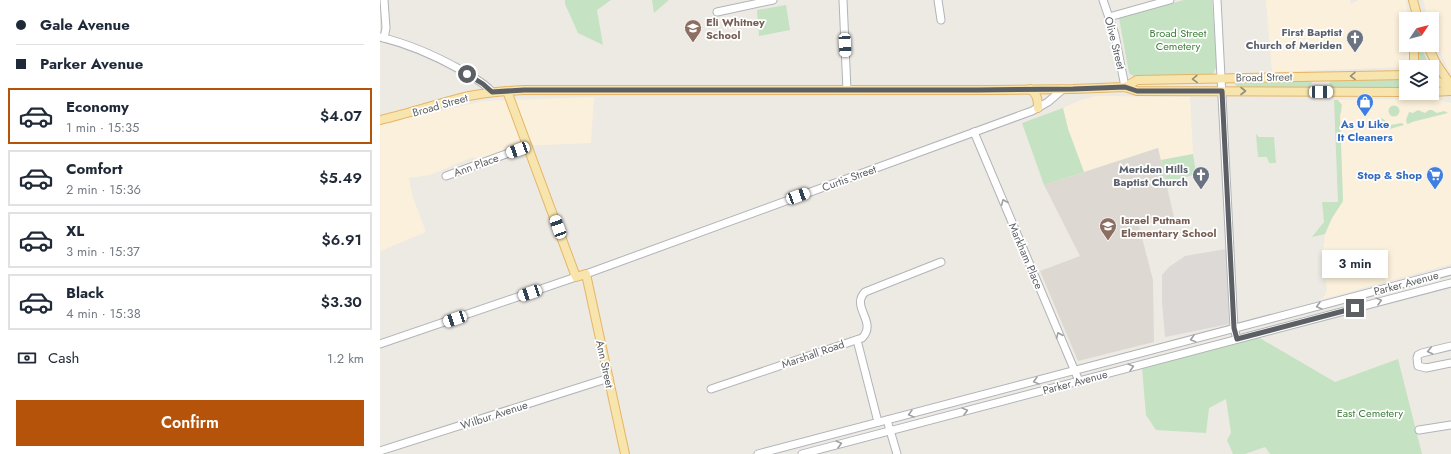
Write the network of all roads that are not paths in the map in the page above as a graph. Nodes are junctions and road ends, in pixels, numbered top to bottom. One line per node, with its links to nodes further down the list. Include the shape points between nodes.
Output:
1 (384, 0): 14 (street, via 386,28)
2 (773, 0): 9 (street)
3 (843, 0): 26 (street)
4 (938, 0): 13 (street)
5 (1103, 0): 12 (street, Olive Street)
6 (1170, 0): 12 (street)
7 (1218, 0): 20 (street)
8 (1413, 0): 10 (main road); 11 (main road)
9 (717, 12)
10 (1412, 12)
11 (1416, 12)
12 (1109, 17): 22 (street, Olive Street)
13 (941, 20)
14 (382, 38): 30 (street, via 416,48 443,60 478,80)
15 (1430, 52): 23 (main road)
16 (1399, 72): 17 (main road)
17 (1392, 75): 18 (main road, Broad Street); 19 (main road, Broad Street, one-way to 19)
18 (1399, 75)
19 (1320, 76): 20 (main road, Broad Street); 31 (main road)
20 (1222, 78): 22 (main road, Broad Street, one-way to 22, via 1137,80); 28 (street)
21 (1439, 81): 23 (main road)
22 (1125, 87): 25 (main road, Broad Street); 28 (main road, Broad Street, via 1137,91)
23 (1451, 87)
24 (1030, 89): 25 (main road, Broad Street); 26 (main road, Broad Street); 34 (main road, via 1037,96)
25 (1063, 89): 34 (street, Curtis Street)
26 (847, 90): 27 (main road, Broad Street)
27 (507, 91): 30 (main road, Broad Street); 37 (main road)
28 (1222, 91): 31 (main road, Broad Street, one-way to 31); 46 (street)
29 (1451, 91): 33 (main road)
30 (492, 92): 35 (main road, Broad Street)
31 (1321, 92): 32 (main road, Broad Street)
32 (1399, 92)
33 (1439, 92)
34 (1038, 108): 36 (street, Curtis Street)
35 (380, 120)
36 (974, 132): 41 (street, Curtis Street); 54 (street, Markham Place, one-way to 36)
37 (528, 146): 38 (street, Ann Place); 42 (main road)
38 (446, 176)
39 (941, 262): 48 (street, via 861,295 868,330 862,338)
40 (1451, 271): 44 (street, Parker Avenue)
41 (586, 274): 42 (main road); 55 (main road, Ann Street)
42 (576, 277): 49 (street)
43 (1451, 283): 45 (street, Parker Avenue, one-way to 43)
44 (1338, 301): 45 (street); 46 (street, Parker Avenue, one-way to 46)
45 (1341, 311): 47 (street, Parker Avenue)
46 (1234, 328): 47 (street); 51 (street, Parker Avenue, one-way to 51)
47 (1237, 339): 52 (street, Parker Avenue)
48 (856, 340): 57 (street, Marshall Road); 61 (street, Marshall Road)
49 (380, 344)
50 (1451, 346): 53 (street, one-way to 53, via 1422,353 1416,358 1421,368)
51 (1162, 348): 52 (street); 54 (street, Parker Avenue)
52 (1165, 358): 56 (street, Parker Avenue, one-way to 52)
53 (1451, 363)
54 (1074, 371): 56 (street, Markham Place); 58 (street, Parker Avenue, one-way to 58)
55 (608, 378): 66 (street, Wilbur Avenue); 68 (main road, Ann Street)
56 (1079, 381): 59 (street, Parker Avenue)
57 (711, 389)
58 (982, 395): 59 (street); 60 (street, Parker Avenue, one-way to 60)
59 (984, 406): 64 (street, Parker Avenue, one-way to 59)
60 (887, 420): 61 (street, Parker Avenue); 64 (street)
61 (878, 422): 65 (street, Parker Avenue)
62 (1451, 424): 63 (street)
63 (1419, 430)
64 (890, 431): 67 (street, Parker Avenue, one-way to 64); 70 (street)
65 (804, 442): 67 (street, Parker Avenue); 69 (street, Parker Avenue)
66 (380, 451)
67 (804, 453)
68 (625, 454)
69 (758, 454)
70 (897, 454)

